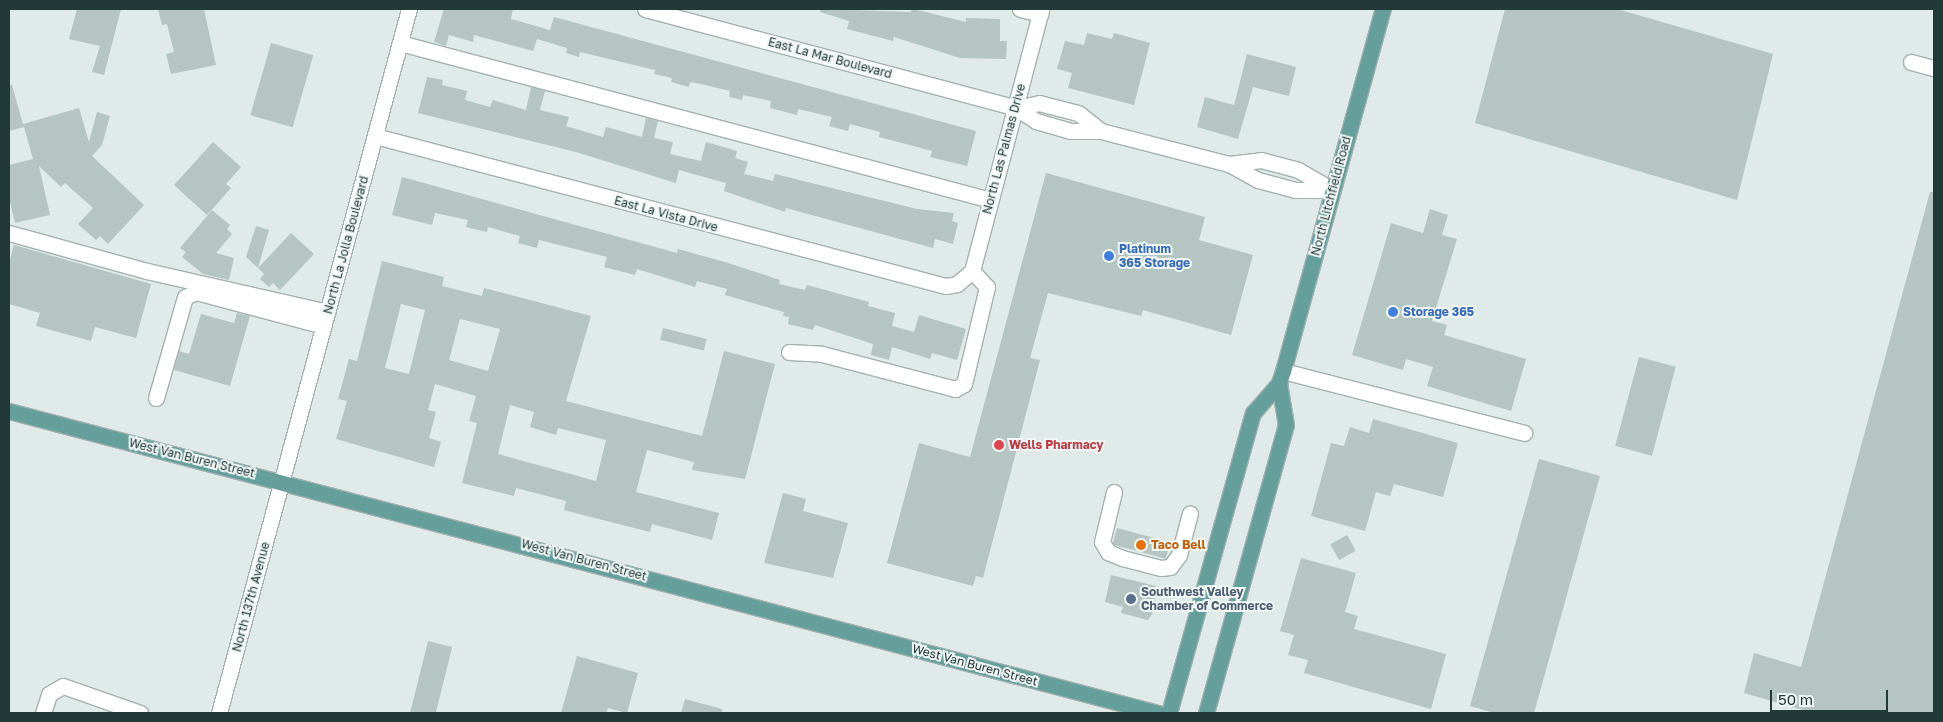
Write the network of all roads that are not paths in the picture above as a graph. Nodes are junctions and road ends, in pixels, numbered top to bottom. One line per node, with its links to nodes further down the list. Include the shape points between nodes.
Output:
1 (409, 9): 6 (street, North La Jolla Boulevard)
2 (645, 9): 9 (street, East La Mar Boulevard)
3 (1020, 9): 5 (street)
4 (1383, 9): 11 (main road, North Litchfield Road)
5 (1041, 11): 9 (street, North Las Palmas Drive)
6 (400, 42): 10 (street, North La Jolla Boulevard); 12 (street)
7 (1911, 62): 8 (street)
8 (1934, 68)
9 (1016, 108): 11 (street, East La Mar Boulevard, via 1036,121 1071,131 1100,131 1229,164 1258,180 1295,190); 12 (street, North Las Palmas Drive)
10 (375, 136): 14 (street, East La Vista Drive, via 931,285 957,284); 15 (street, North La Jolla Boulevard)
11 (1333, 190): 17 (main road, North Litchfield Road)
12 (991, 200): 14 (street, North Las Palmas Drive)
13 (9, 233): 15 (street)
14 (972, 270): 16 (street, via 987,287 964,384 955,389 822,354)
15 (326, 319): 18 (street, via 280,314 196,292 185,297); 21 (street, North La Jolla Boulevard)
16 (789, 352)
17 (1281, 377): 20 (street); 28 (main road, North Litchfield Road, via 1253,412); 29 (main road, North Litchfield Road, via 1286,425)
18 (156, 398)
19 (9, 411): 21 (main road, West Van Buren Street)
20 (1524, 433)
21 (282, 481): 26 (street, North 137th Avenue); 27 (main road, West Van Buren Street)
22 (1114, 492): 23 (street, via 1102,542 1108,552 1122,558 1170,567 1179,555)
23 (1190, 513)
24 (43, 713): 25 (street, via 49,694 62,686)
25 (140, 713)
26 (220, 713)
27 (1158, 713)
28 (1169, 713)
29 (1206, 713)

